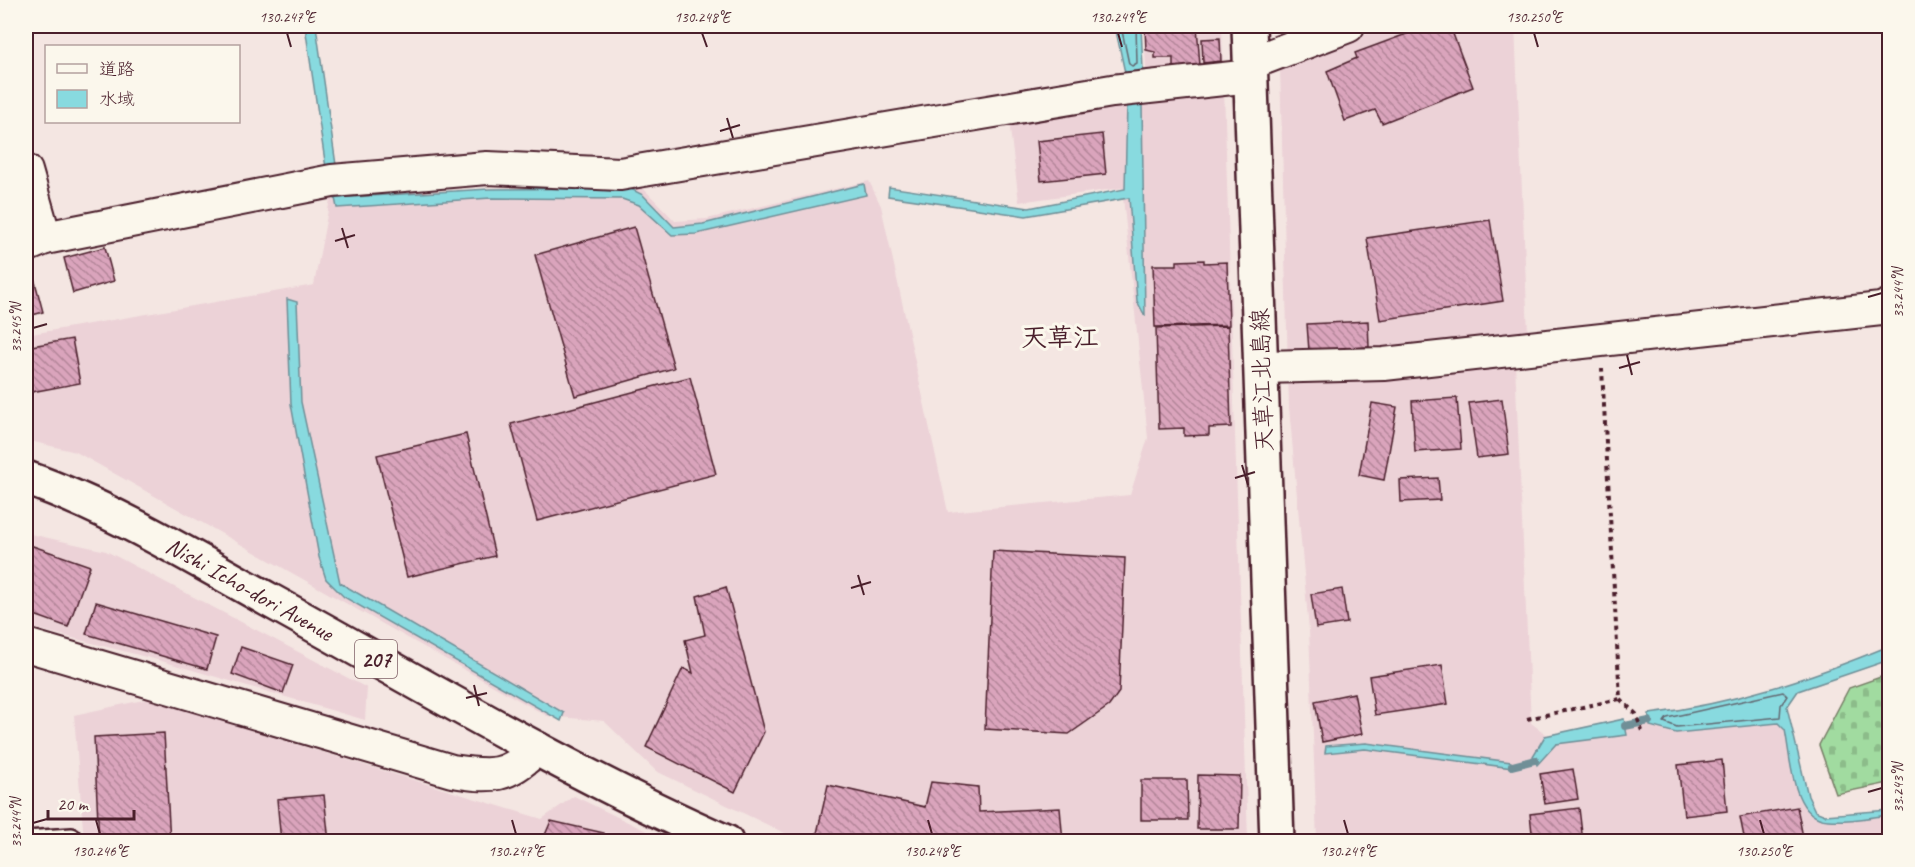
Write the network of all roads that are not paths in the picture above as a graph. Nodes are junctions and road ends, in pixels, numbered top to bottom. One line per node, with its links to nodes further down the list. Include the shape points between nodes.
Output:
1 (1249, 26): 3 (main road, 天草江北島線)
2 (1348, 26): 3 (street)
3 (1251, 69): 5 (street, via 621,174 487,168 332,181); 7 (main road, 天草江北島線)
4 (26, 171): 5 (street)
5 (35, 242)
6 (1890, 305): 7 (street, via 1384,364)
7 (1261, 367): 14 (main road, 天草江北島線)
8 (26, 478): 10 (main road, Nishi Icho-dori Avenue / 207, via 121,518)
9 (26, 645): 10 (street, via 452,771 482,775 502,772 520,765)
10 (537, 748): 13 (main road, Nishi Icho-dori Avenue / 207)
11 (26, 839): 12 (lane, via 72,836)
12 (73, 842)
13 (726, 842)
14 (1277, 842)

